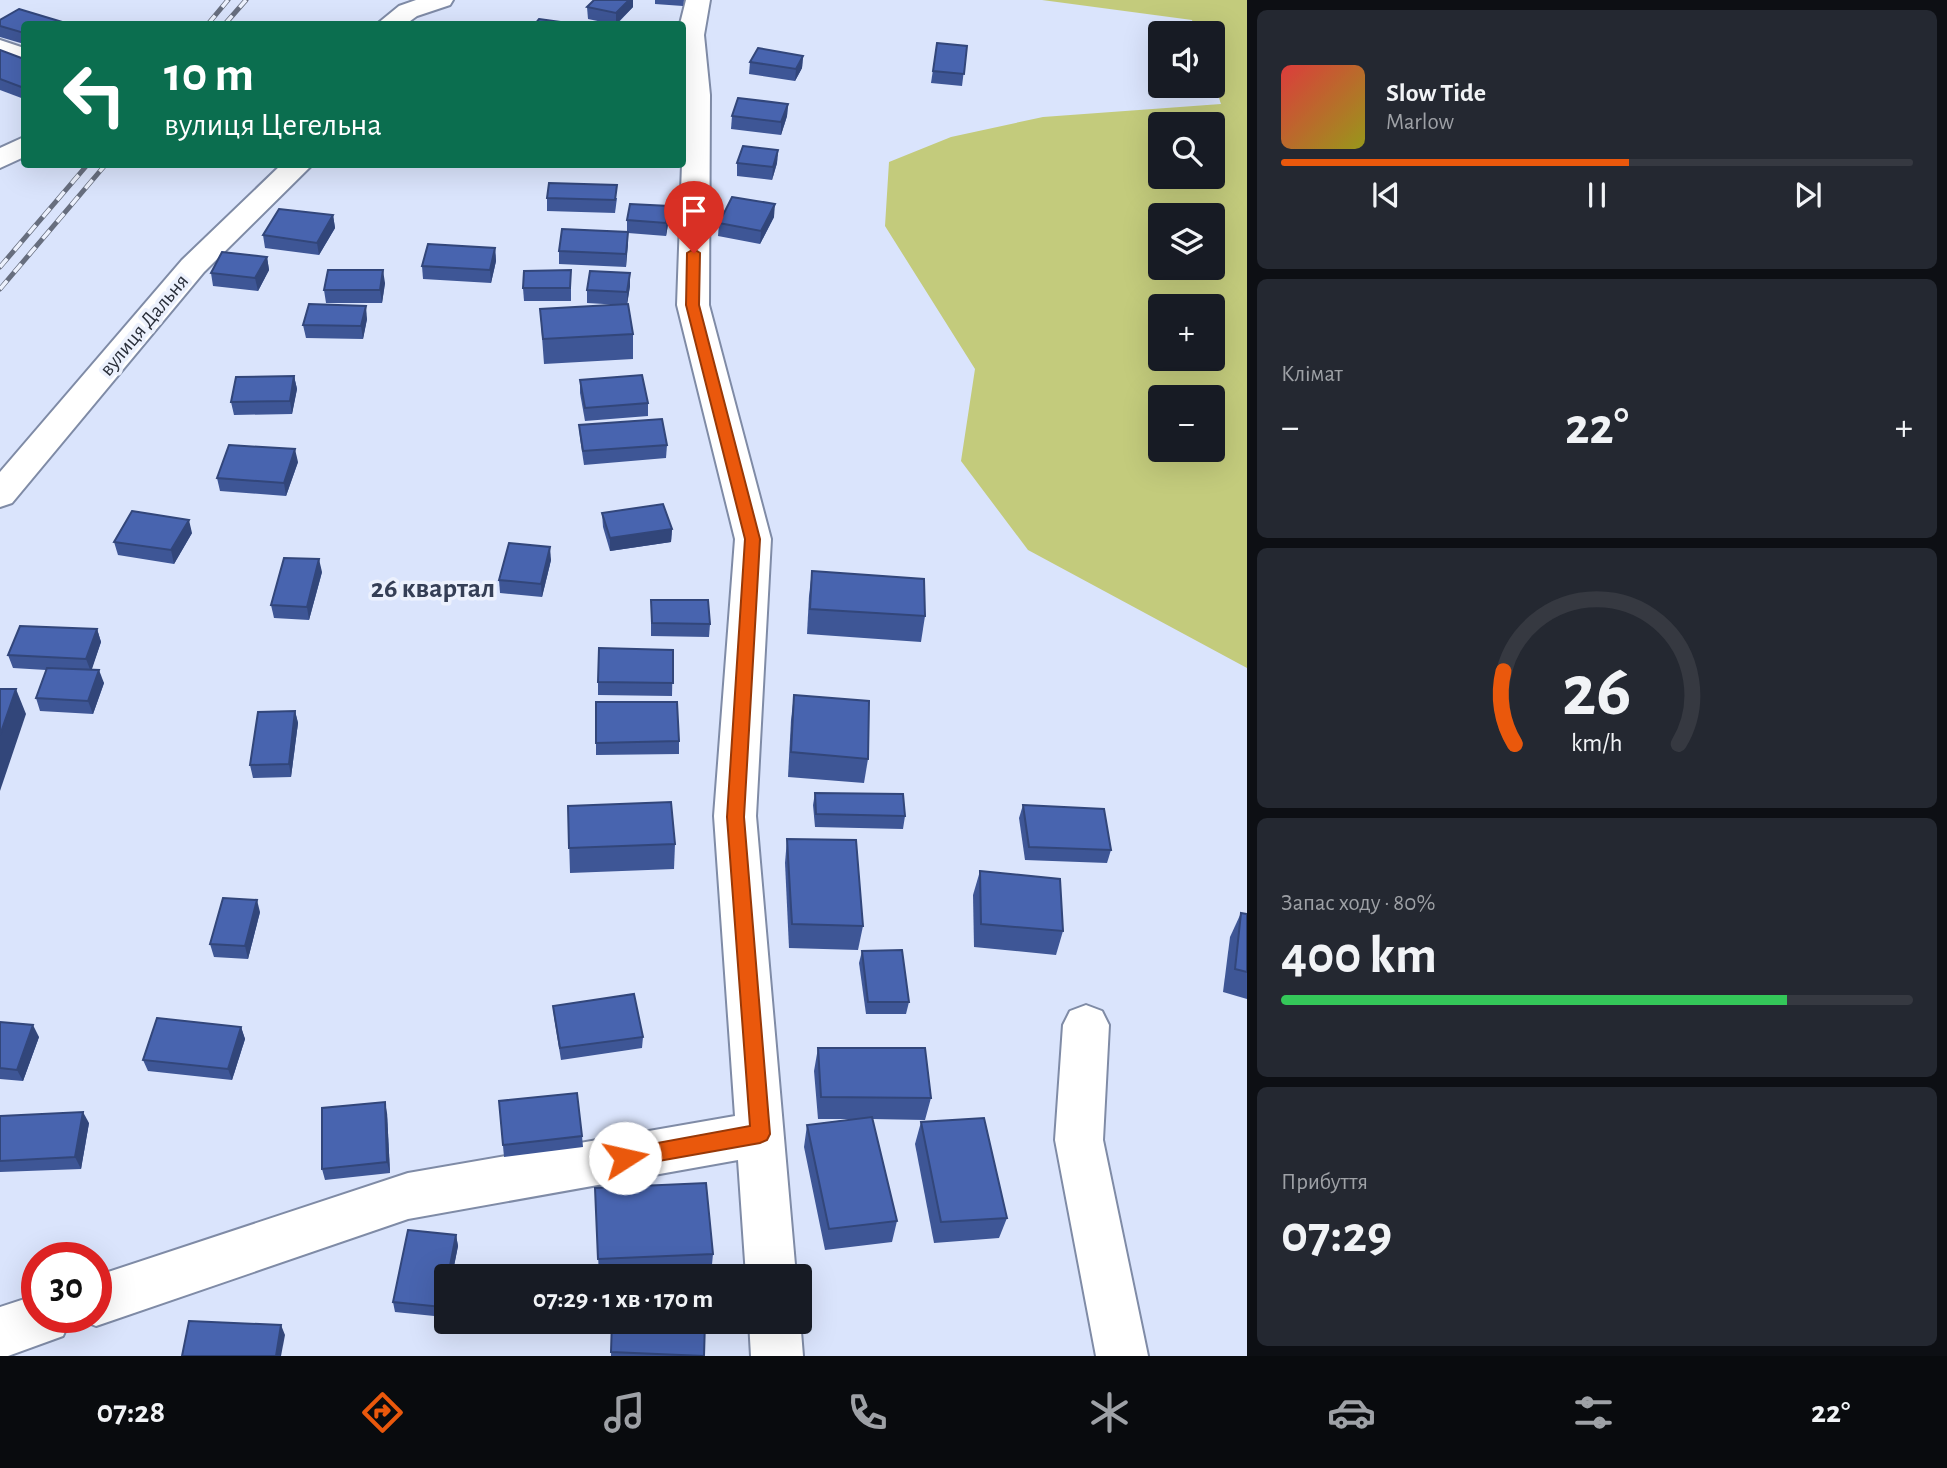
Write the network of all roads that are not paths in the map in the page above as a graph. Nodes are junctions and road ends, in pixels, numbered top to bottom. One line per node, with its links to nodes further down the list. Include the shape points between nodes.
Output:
1 (441, 0): 3 (street, via 408,10)
2 (698, 0): 13 (street, via 691,35 697,95 693,305 753,539 736,817)
3 (394, 21)
4 (0, 48): 5 (street)
5 (21, 56)
6 (0, 135): 7 (street)
7 (21, 144)
8 (21, 147): 9 (street)
9 (0, 160)
10 (295, 168): 11 (street, вулиця Дальня, via 193,266)
11 (0, 495)
12 (1086, 1025): 20 (street, via 1079,1140)
13 (760, 1134): 14 (street); 15 (street, via 408,1196)
14 (770, 1264)
15 (112, 1296)
16 (21, 1326): 17 (street)
17 (0, 1333)
18 (776, 1334): 19 (street)
19 (777, 1356)
20 (1122, 1356)

